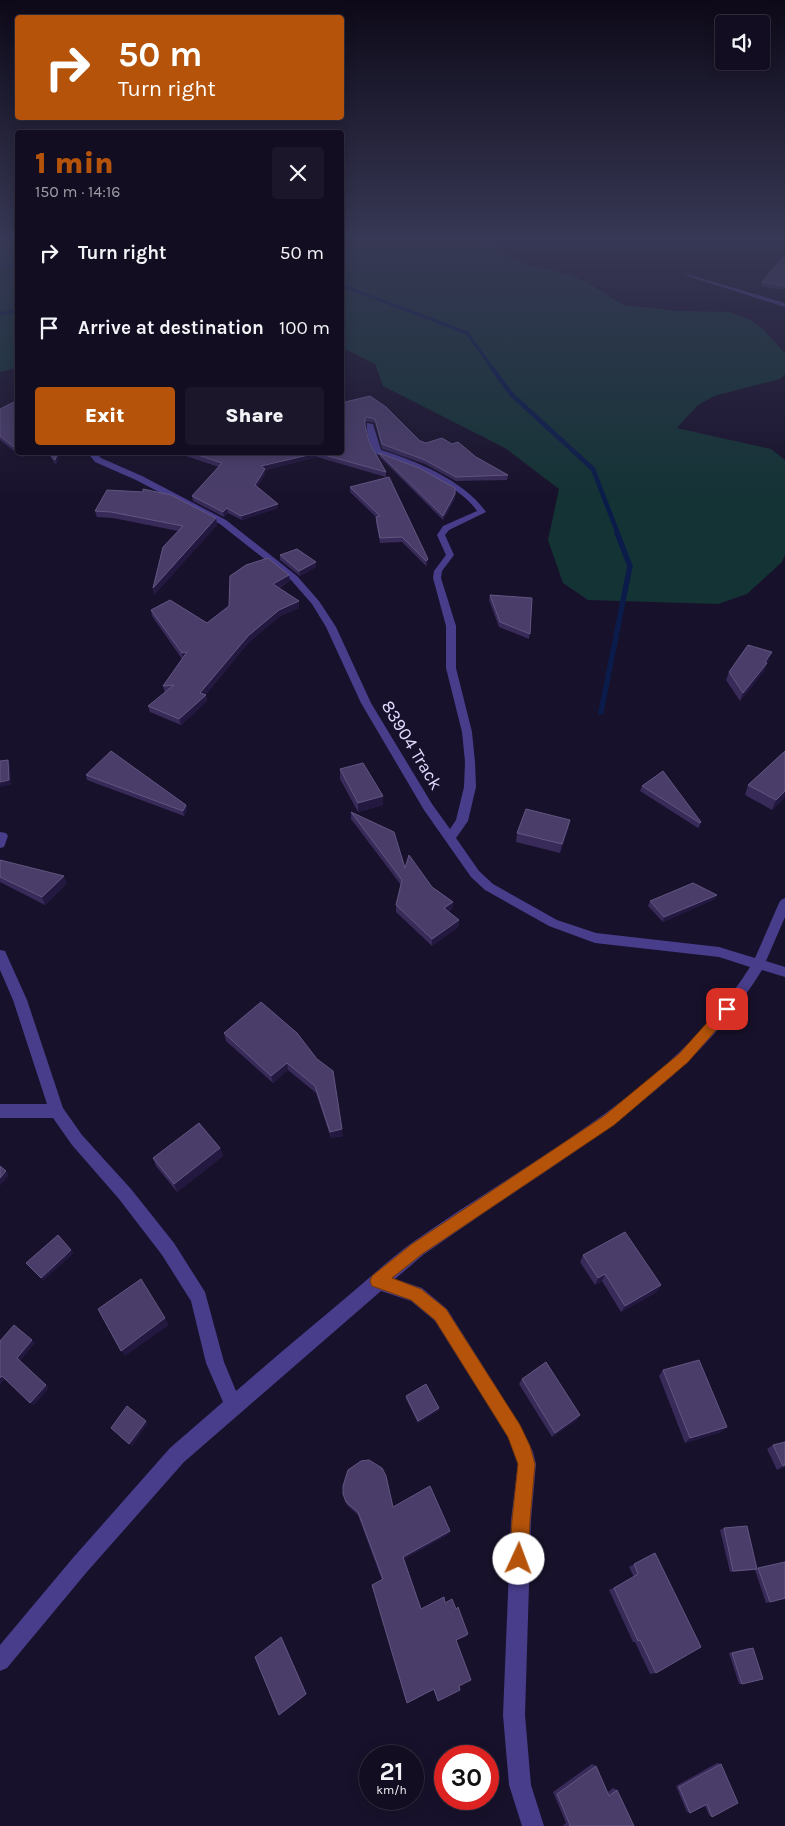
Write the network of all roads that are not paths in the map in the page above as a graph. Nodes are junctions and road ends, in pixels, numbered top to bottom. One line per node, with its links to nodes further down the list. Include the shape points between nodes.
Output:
1 (369, 424): 3 (street, via 378,452 434,475 468,498 482,512 446,528 440,535 450,556 438,571 437,578 451,626 451,668 467,732 470,762 470,787 462,821)
2 (93, 455): 3 (street, 83904 Track, via 223,522 294,578 316,603 383,734)
3 (450, 838): 6 (street, 83904 Track, via 475,874 489,887 577,933 616,941 719,952)
4 (785, 903): 6 (street)
5 (0, 956): 9 (street, via 20,1000)
6 (759, 963): 7 (street, 83904 Track); 10 (street, via 738,997 684,1058 609,1120 417,1249)
7 (785, 972)
8 (0, 1111): 9 (street)
9 (57, 1111): 11 (street, via 77,1140 168,1249 200,1298 215,1363)
10 (377, 1281): 11 (street); 13 (street, via 416,1294 441,1315 524,1452 527,1464 521,1520 514,1715 520,1785)
11 (234, 1406): 12 (street, via 177,1455 78,1566)
12 (0, 1661)
13 (533, 1826)

